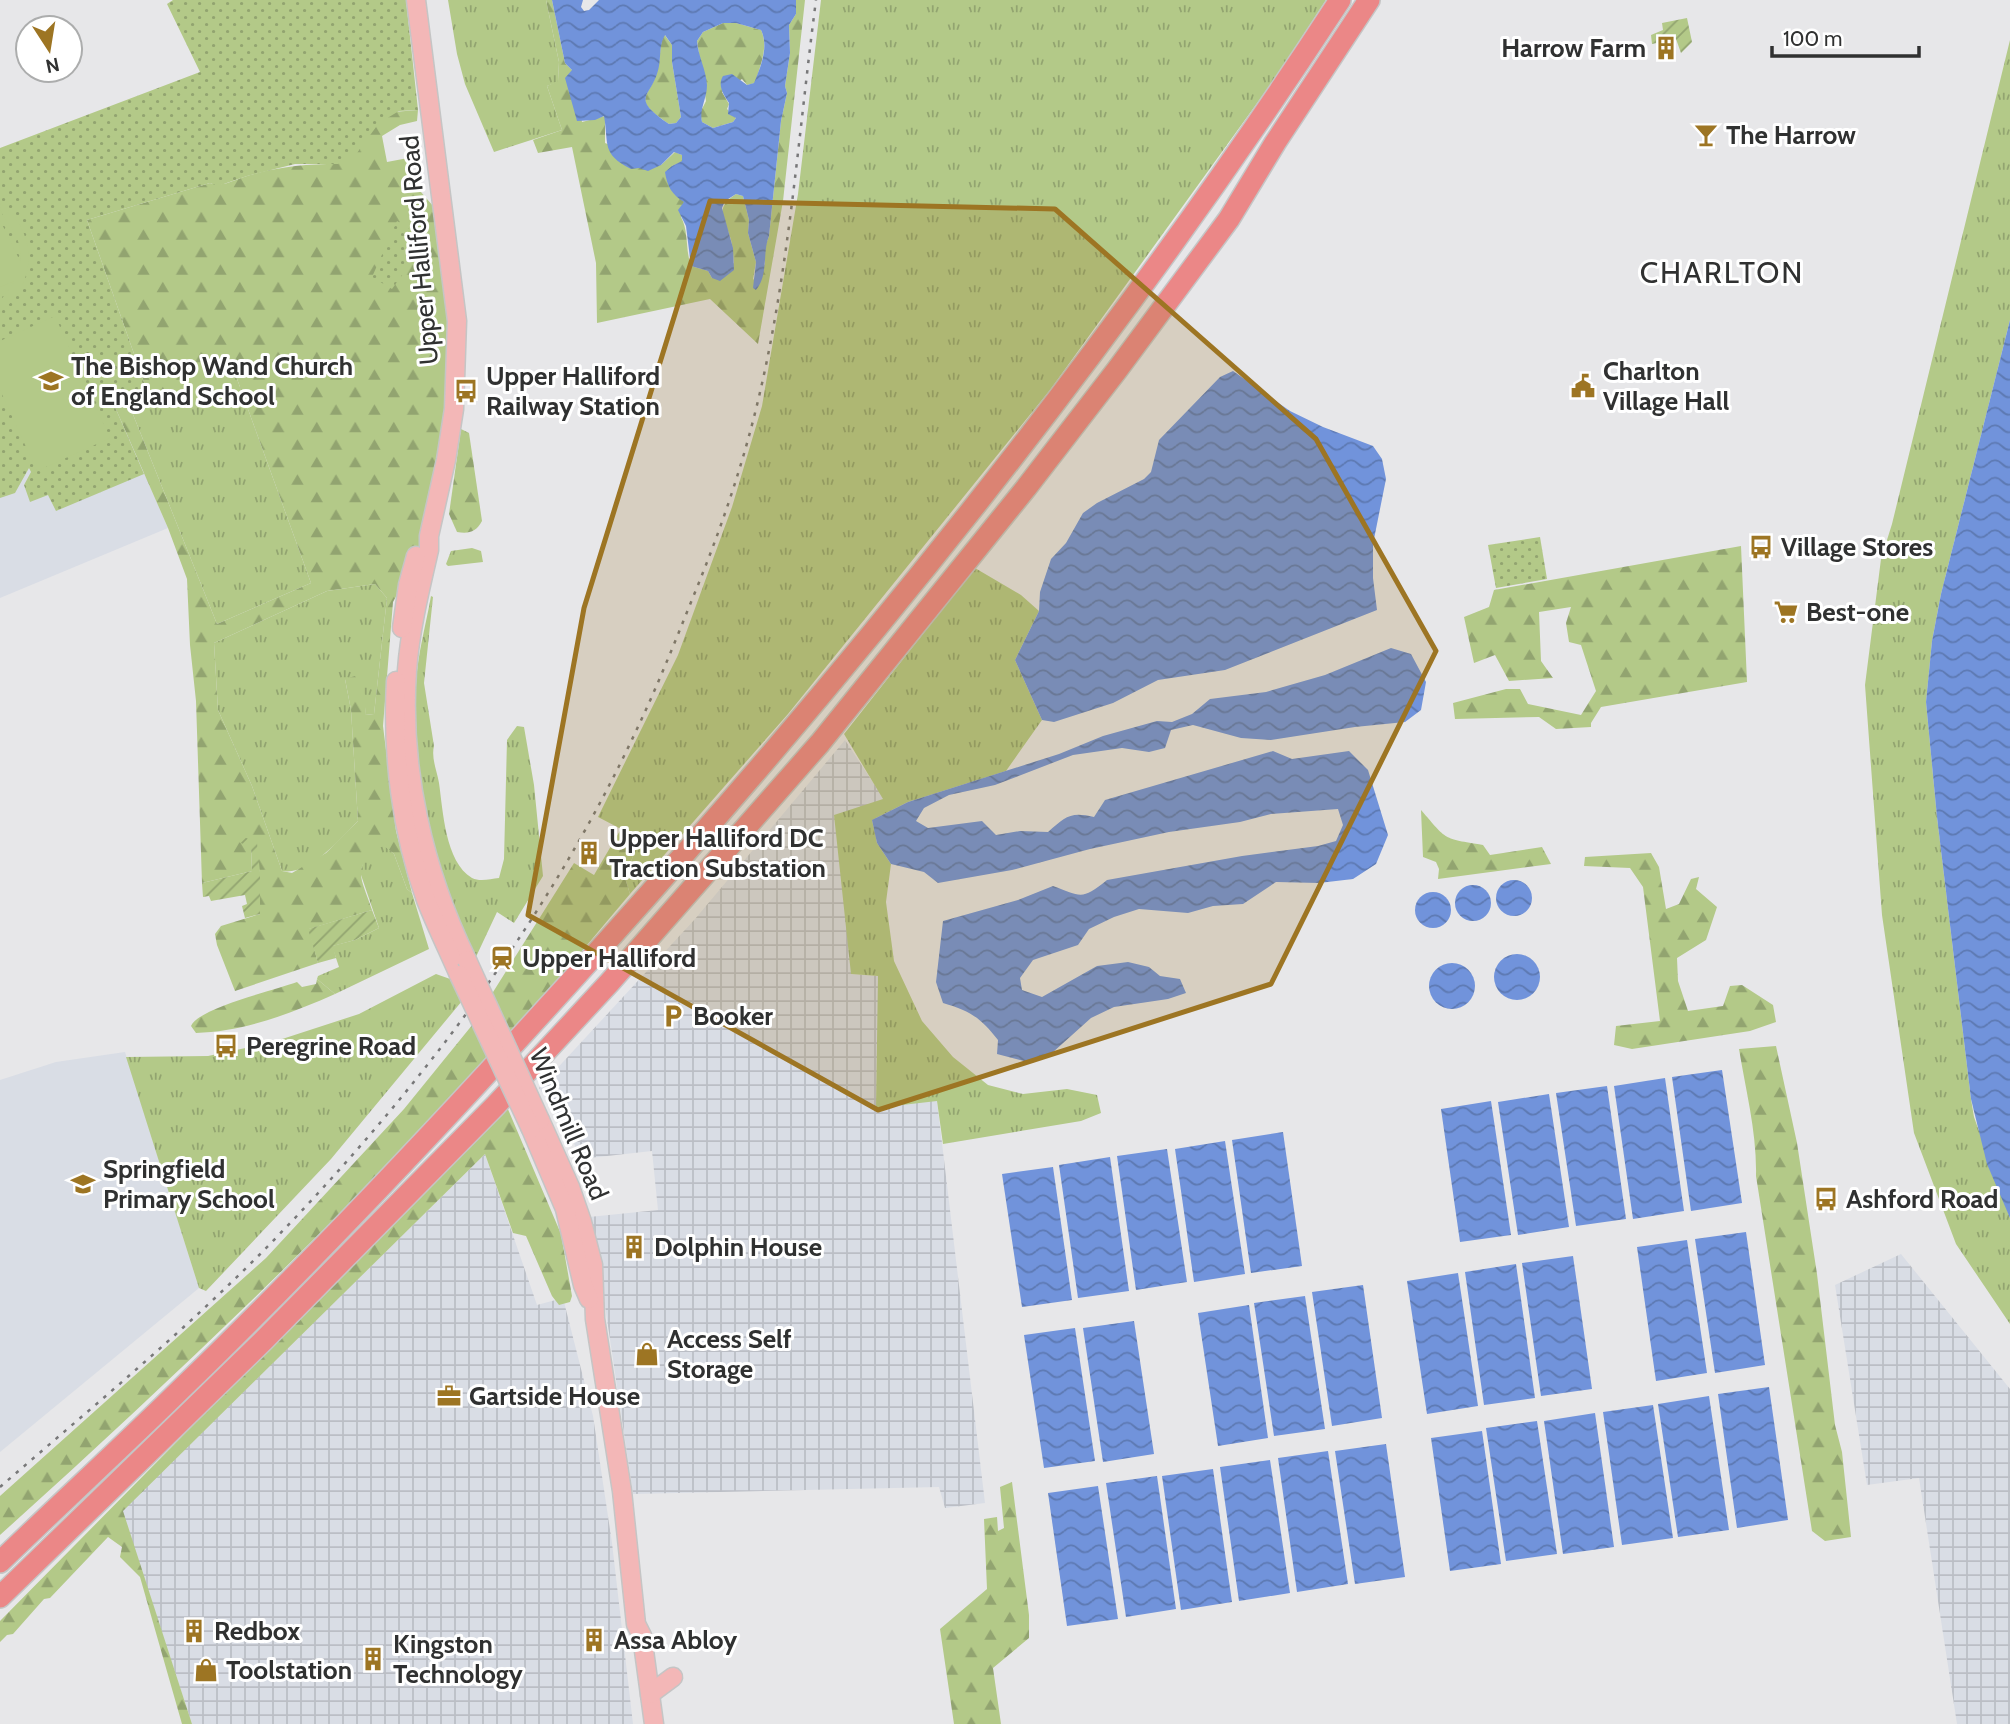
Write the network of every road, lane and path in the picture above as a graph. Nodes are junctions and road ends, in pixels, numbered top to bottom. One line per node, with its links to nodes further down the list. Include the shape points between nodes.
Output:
1 (416, 0): 4 (main road, Upper Halliford Road, via 457,321 454,409 446,460 429,536 419,548 408,585 397,670 396,737 408,837 427,901)
2 (1340, 0): 5 (highway, via 1224,175 1037,428 708,829 524,1034 294,1276)
3 (1369, 0): 6 (highway, via 1228,219 1117,370 820,743 496,1105)
4 (463, 967): 7 (main road, Windmill Road, bridge, via 536,1125 595,1316 622,1491)
5 (0, 1560)
6 (0, 1597)
7 (636, 1624): 9 (main road, Windmill Road, via 642,1636); 10 (main road, Windmill Road, via 632,1637)
8 (673, 1677): 9 (main road)
9 (650, 1694): 11 (main road, Windmill Road)
10 (644, 1724)
11 (654, 1724)

